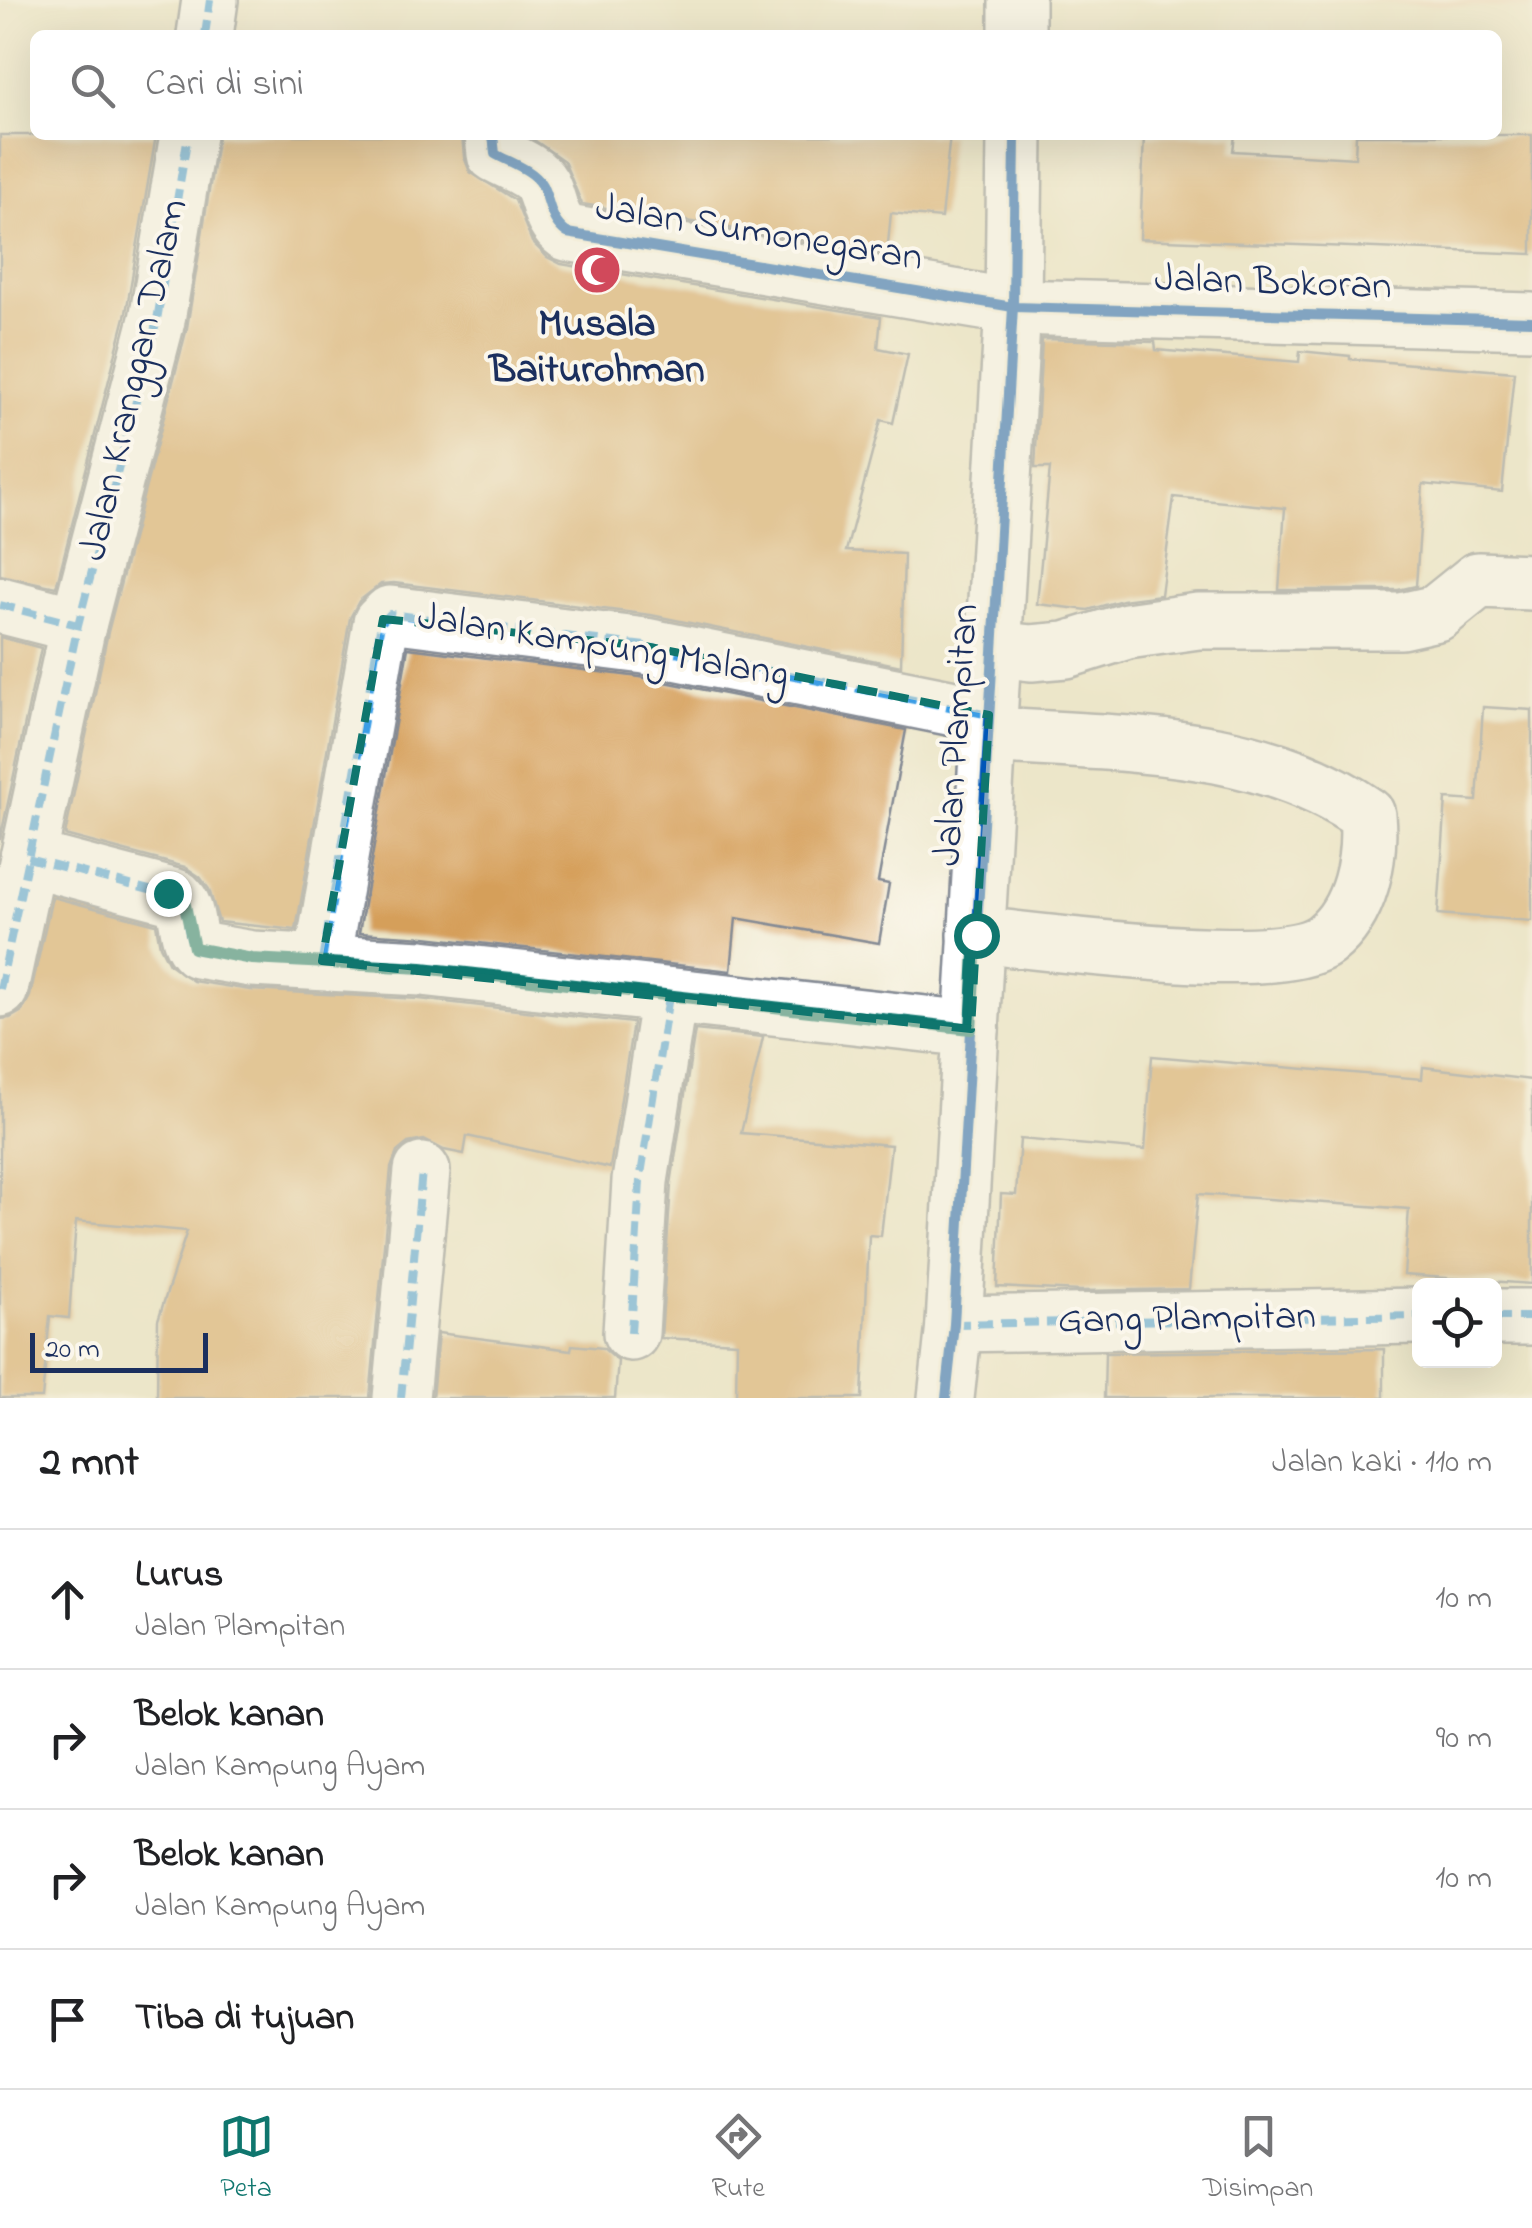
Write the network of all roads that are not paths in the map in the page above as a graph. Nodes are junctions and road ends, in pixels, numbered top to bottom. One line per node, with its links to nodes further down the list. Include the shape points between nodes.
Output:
1 (210, 0): 3 (street)
2 (1018, 0): 4 (street)
3 (205, 30)
4 (1017, 30)
5 (187, 140): 12 (street, Jalan Kranggan Dalam, via 157,320)
6 (494, 140): 8 (street, Jalan Sumonegaran, via 496,154 542,184 552,218 567,233)
7 (1015, 140): 8 (street, Jalan Plampitan)
8 (1012, 306): 9 (street, Jalan Bokoran); 13 (street, Jalan Plampitan)
9 (1532, 320)
10 (1532, 582): 13 (street, via 1478,580 1437,613 1401,622 1198,621 1127,631 1066,650)
11 (0, 605): 12 (street)
12 (78, 625): 15 (street, Jalan Kranggan Dalam)
13 (994, 650): 14 (street, Jalan Plampitan)
14 (988, 725): 16 (street, Jalan Plampitan); 16 (street, via 1246,760 1348,802 1367,815 1370,842 1350,910 1324,940 1301,950 1188,955); 17 (street, Jalan Kampung Malang, via 645,646 386,616)
15 (28, 858): 17 (street, via 176,896 198,950); 18 (street, Jalan Kranggan Dalam)
16 (976, 935): 20 (street, Jalan Plampitan)
17 (322, 961): 19 (street)
18 (0, 988)
19 (669, 996): 20 (street); 26 (street, via 640,1180)
20 (971, 1029): 25 (street, Jalan Plampitan)
21 (422, 1171): 27 (street)
22 (1412, 1316): 25 (street, Gang Plampitan)
23 (1502, 1316): 24 (street)
24 (1532, 1316)
25 (954, 1324): 28 (street, Jalan Plampitan)
26 (631, 1332)
27 (402, 1398)
28 (946, 1398)

